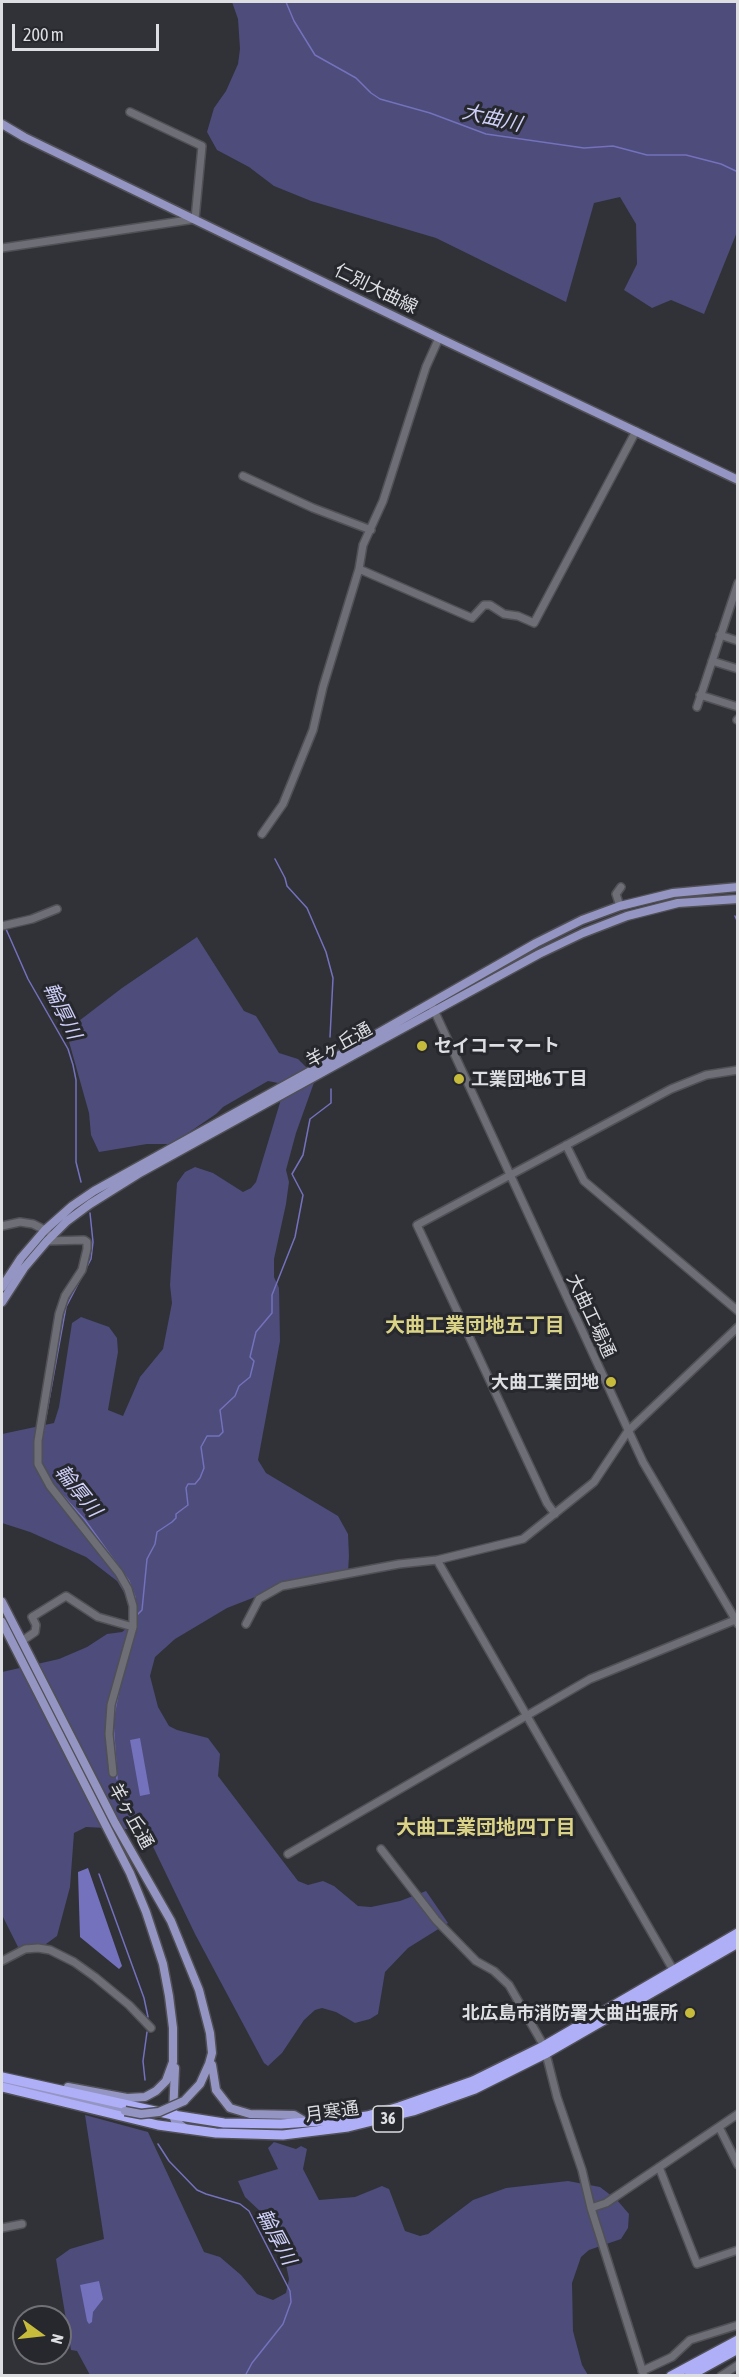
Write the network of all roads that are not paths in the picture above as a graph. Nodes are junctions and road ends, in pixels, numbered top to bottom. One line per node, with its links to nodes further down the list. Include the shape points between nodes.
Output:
1 (130, 112): 3 (street, via 202,146)
2 (2, 124): 3 (main road, 仁別大曲線)
3 (195, 219): 4 (street); 5 (main road, 仁別大曲線)
4 (2, 248)
5 (439, 338): 6 (main road, 仁別大曲線); 9 (street)
6 (636, 431): 8 (main road, 仁別大曲線); 10 (street, via 534,623 504,614 490,605 484,605 472,618)
7 (243, 476): 9 (street)
8 (738, 480)
9 (371, 530): 10 (street, via 363,545)
10 (359, 569): 21 (street, via 302,758 282,804)
11 (738, 583): 12 (street)
12 (728, 610): 13 (street); 14 (street)
13 (738, 614)
14 (720, 635): 15 (street); 16 (street)
15 (738, 641)
16 (712, 661): 17 (street); 18 (street)
17 (738, 669)
18 (700, 695): 19 (street); 20 (street)
19 (697, 707)
20 (738, 707)
21 (262, 834)
22 (621, 887): 25 (street, via 616,894)
23 (738, 887): 25 (main road, 羊ヶ丘通, via 673,893)
24 (738, 899): 29 (main road, 羊ヶ丘通, via 678,903 607,923 539,954)
25 (620, 906): 28 (main road, 羊ヶ丘通, via 563,929)
26 (57, 909): 27 (street)
27 (2, 926)
28 (430, 1003): 29 (street, 大曲工場通); 34 (main road, 羊ヶ丘通, via 94,1191 72,1206)
29 (435, 1012): 32 (street, 大曲工場通); 34 (main road, 羊ヶ丘通, via 110,1190)
30 (738, 1070): 31 (street, via 706,1075 671,1089)
31 (566, 1145): 32 (street); 37 (street, via 584,1181)
32 (509, 1176): 39 (street, 大曲工場通); 40 (street, via 417,1225)
33 (2, 1226): 34 (street, via 33,1224)
34 (48, 1235): 35 (main road, 羊ヶ丘通, via 21,1258); 36 (main road, 羊ヶ丘通); 46 (street, via 84,1240 87,1249 82,1270 64,1296 59,1314 38,1441 38,1464 50,1486 119,1573 133,1606)
35 (2, 1287)
36 (2, 1302)
37 (738, 1311)
38 (738, 1327): 39 (street)
39 (628, 1431): 40 (street, via 594,1482); 43 (street, 大曲工場通)
40 (555, 1514): 41 (street, via 523,1539)
41 (437, 1560): 44 (street, via 282,1586 259,1599); 48 (street)
42 (2, 1602): 45 (main road, 羊ヶ丘通)
43 (736, 1622): 48 (street, via 590,1679)
44 (246, 1624)
45 (5, 1627): 47 (main road, 羊ヶ丘通); 58 (main road, 羊ヶ丘通, via 109,1829 146,1912 163,1964)
46 (133, 1627): 47 (street, via 98,1617 66,1596 32,1617 35,1632); 49 (street, via 111,1705)
47 (22, 1641): 59 (main road, 羊ヶ丘通, via 115,1824 171,1921 199,1990)
48 (526, 1715): 51 (street); 55 (street)
49 (113, 1773)
50 (381, 1849): 57 (street, via 436,1920 476,1961 509,1985)
51 (288, 1854)
52 (738, 1933): 55 (highway, 月寒通 / 36)
53 (738, 1942): 55 (highway, 月寒通 / 36)
54 (2, 1961): 56 (street, via 26,1949 50,1950 96,1977)
55 (675, 1974): 57 (highway, 月寒通 / 36)
56 (151, 2028)
57 (544, 2050): 65 (highway, 月寒通 / 36, via 399,2107 346,2119); 67 (highway, 月寒通 / 36, via 447,2101 371,2123 283,2135); 70 (street)
58 (174, 2053): 60 (main road, 羊ヶ丘通, via 170,2073 162,2086 151,2095 138,2098); 64 (main road, 羊ヶ丘通)
59 (212, 2053): 61 (main road, 羊ヶ丘通, bridge, via 200,2084 184,2101 159,2112 125,2112); 65 (main road, 羊ヶ丘通, via 216,2090 230,2108 250,2114 294,2115)
60 (2, 2076): 64 (highway, 月寒通 / 36)
61 (2, 2082)
62 (2, 2087): 67 (highway, 月寒通 / 36)
63 (738, 2114): 66 (street)
64 (173, 2115): 65 (highway, 月寒通 / 36, via 252,2124); 67 (main road)
65 (306, 2122)
66 (719, 2127): 68 (street); 69 (street)
67 (187, 2130)
68 (738, 2165)
69 (659, 2167): 70 (street, via 606,2203); 73 (street, via 697,2264)
70 (591, 2208): 78 (street)
71 (22, 2224): 72 (street)
72 (2, 2228)
73 (738, 2250)
74 (738, 2325): 78 (street, via 690,2340 672,2357)
75 (738, 2340): 79 (highway)
76 (738, 2349): 80 (highway)
77 (738, 2365): 81 (street)
78 (643, 2373)
79 (671, 2376)
80 (689, 2376)
81 (721, 2376)

